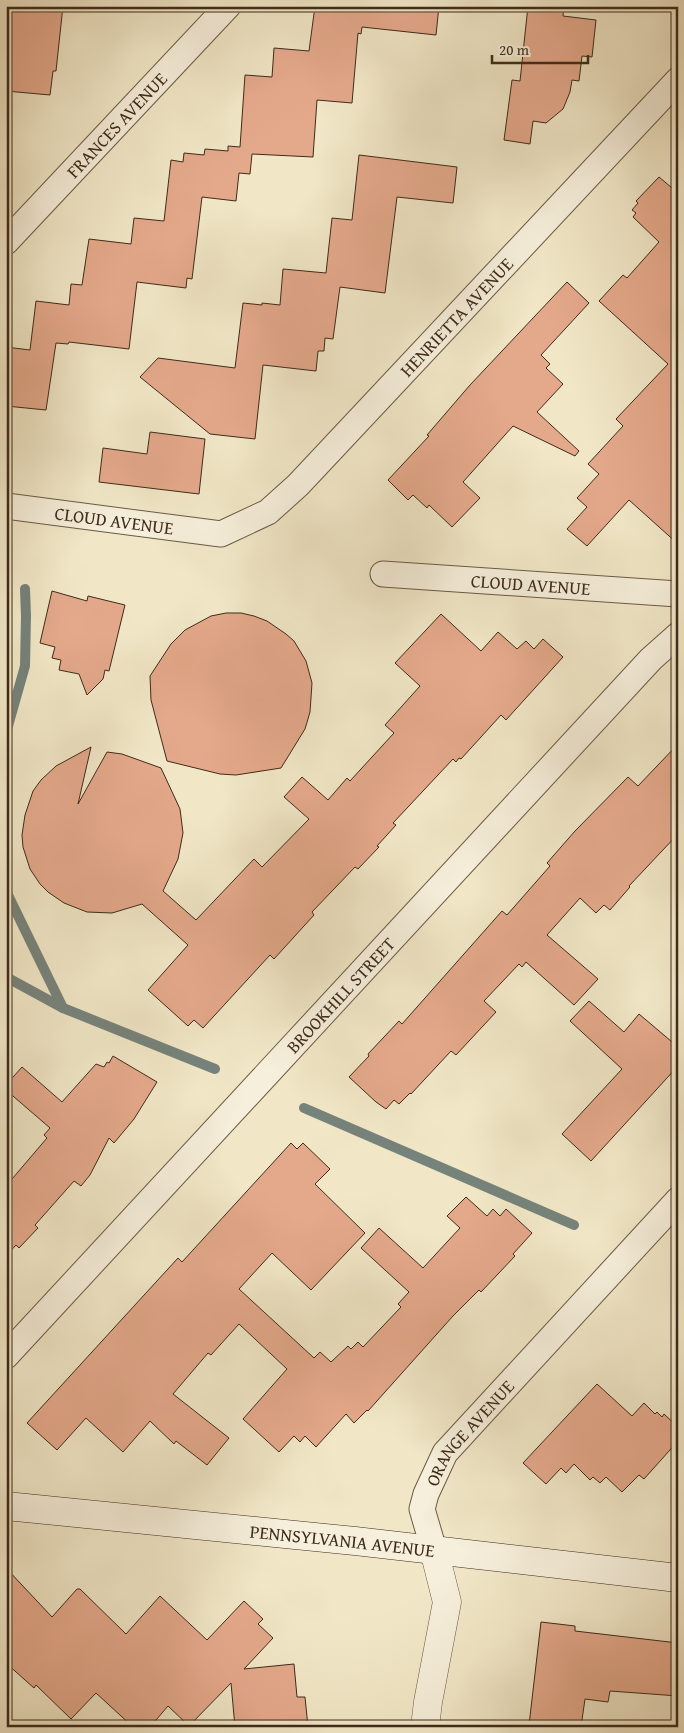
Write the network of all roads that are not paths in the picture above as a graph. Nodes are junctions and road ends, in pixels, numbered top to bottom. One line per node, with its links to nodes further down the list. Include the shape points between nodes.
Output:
1 (228, 6): 3 (street, FRANCES AVENUE)
2 (678, 80): 5 (street, HENRIETTA AVENUE, via 298,485 268,512)
3 (6, 242)
4 (6, 506): 5 (street, CLOUD AVENUE)
5 (221, 534)
6 (383, 574): 7 (street, CLOUD AVENUE)
7 (678, 594)
8 (678, 635): 10 (street, BROOKHILL STREET, via 651,659)
9 (678, 1200): 12 (street, ORANGE AVENUE, via 446,1454 422,1509)
10 (6, 1356)
11 (6, 1506): 12 (main road, PENNSYLVANIA AVENUE)
12 (434, 1550): 13 (main road, PENNSYLVANIA AVENUE); 14 (main road, ORANGE AVENUE, via 447,1602)
13 (678, 1578)
14 (425, 1727)

